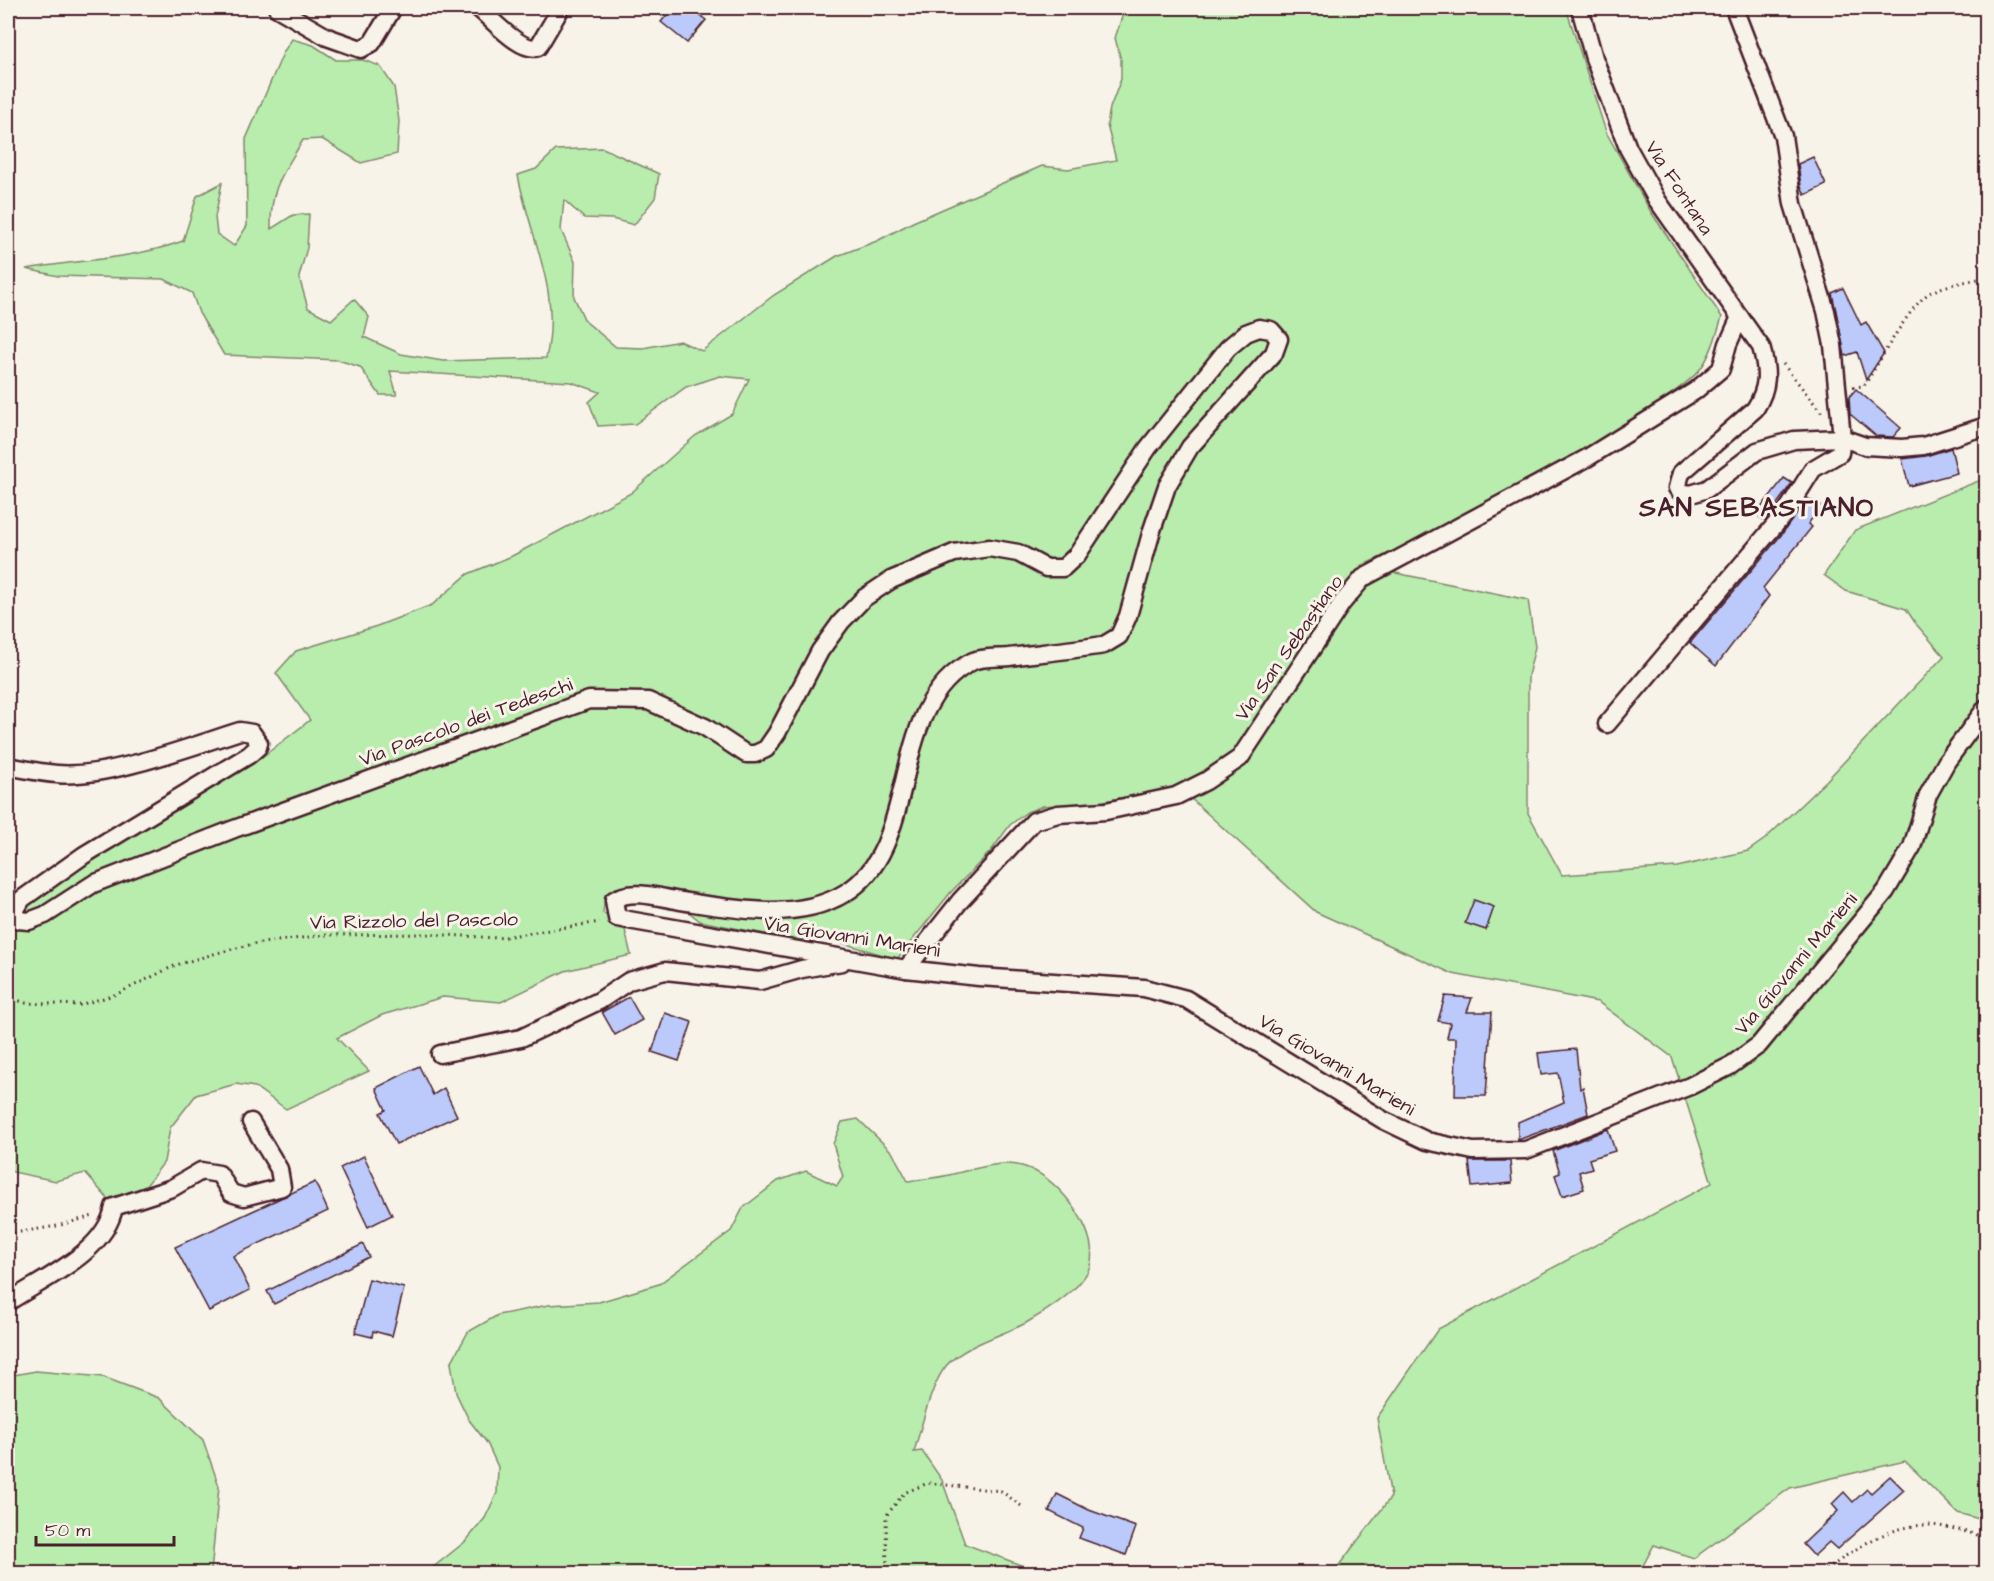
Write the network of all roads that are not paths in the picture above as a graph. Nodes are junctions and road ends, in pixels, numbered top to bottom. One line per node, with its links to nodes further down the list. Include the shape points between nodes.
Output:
1 (277, 8): 2 (street, via 327,37 362,50 372,43)
2 (393, 8)
3 (478, 8): 4 (street, via 520,45 530,49 538,47)
4 (561, 8)
5 (1580, 8): 7 (street, Via Fontana, via 1628,148 1657,200)
6 (1734, 8): 9 (street, via 1783,136 1793,204 1826,311)
7 (1740, 317): 9 (street, Via Fontana, via 1758,343 1767,366 1764,396 1755,409 1681,473 1677,488 1691,494 1707,489 1757,451 1794,440); 15 (street, Via San Sebastiano, via 1721,369 1695,392 1587,458 1363,579 1342,603 1240,758 1176,796 1106,811 1058,813 1034,821 960,901)
8 (1986, 426): 9 (street, via 1941,442 1902,448 1865,446)
9 (1842, 438): 11 (street, via 1840,453 1813,469 1786,512)
10 (1986, 708): 15 (street, Via Giovanni Marieni, via 1947,761 1928,795 1912,848 1886,891 1759,1045 1730,1066 1690,1086 1526,1150 1473,1151 1427,1141 1383,1120 1186,999 1121,986)
11 (1607, 724)
12 (8, 766): 13 (street, Via Pascolo dei Tedeschi, via 58,775 82,774 240,731 252,733 259,743 249,755 84,855 22,899 15,911 18,920 29,921 93,884 589,699 648,701 705,727 746,754 755,754 766,749 777,733 820,651 841,622 864,598 891,580 954,552 989,548 1018,552 1046,568 1063,568 1077,555 1148,448 1228,348 1246,333 1259,328 1271,330 1278,339 1274,353 1190,447 1167,486 1119,636 1104,645 974,660 932,696 919,726 884,847 866,878 846,893 811,909 694,903 629,894 614,900)
13 (617, 918): 14 (street, Via Giovanni Marieni)
14 (857, 960): 15 (street, Via Giovanni Marieni); 16 (street, via 760,981 665,971 629,981 599,1001 520,1038)
15 (906, 969)
16 (440, 1054)
17 (251, 1122): 18 (street, via 279,1169 282,1187 244,1197 231,1193 219,1174 201,1171 172,1188 114,1207 93,1247)
18 (8, 1302)

